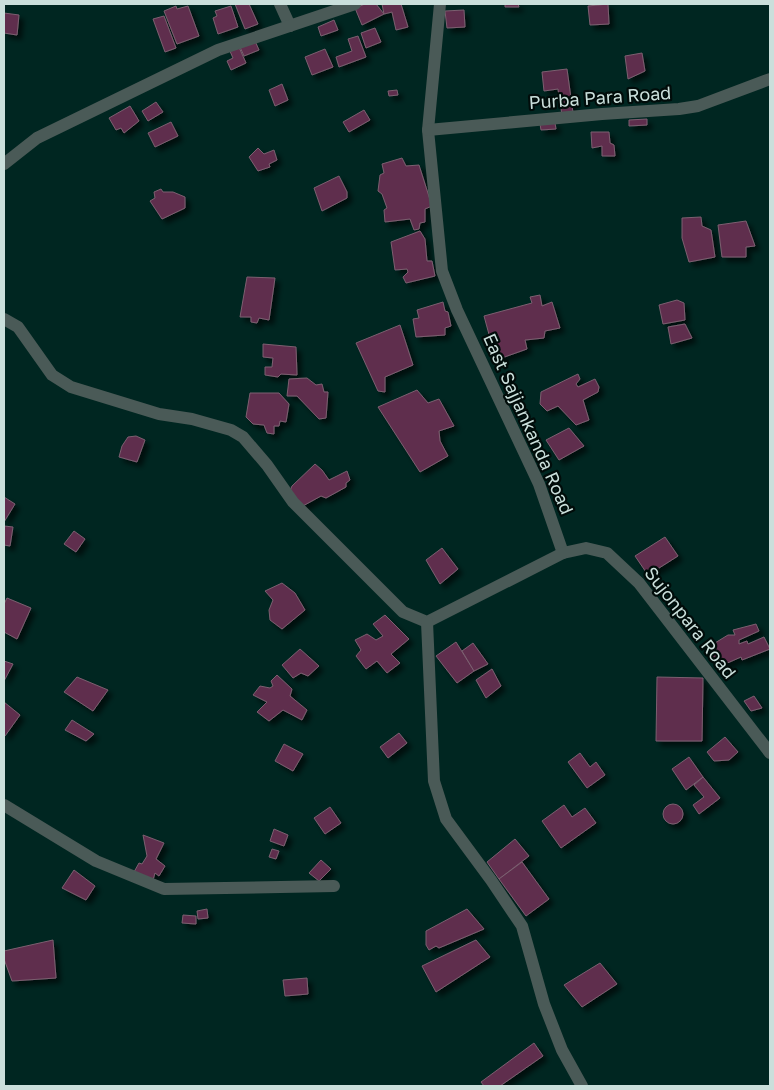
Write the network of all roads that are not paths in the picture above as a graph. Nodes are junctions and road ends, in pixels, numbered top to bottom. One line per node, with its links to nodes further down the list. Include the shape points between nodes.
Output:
1 (280, 4): 4 (street)
2 (355, 4): 4 (street)
3 (440, 4): 6 (street, East Sajjankanda Road)
4 (290, 26): 7 (street, via 218,50 145,84 37,138)
5 (770, 79): 6 (street, Purba Para Road, via 679,110)
6 (428, 130): 9 (street, East Sajjankanda Road, via 442,271 539,484)
7 (4, 164)
8 (4, 320): 10 (street, via 18,327 52,375 71,387 159,414 231,430 243,437 293,502 333,544 403,612)
9 (563, 553): 10 (street); 11 (street, Sujonpara Road, via 586,548 606,553 639,583)
10 (427, 622): 14 (street, via 434,781 438,800 446,819 522,926 548,1013 562,1050)
11 (770, 753)
12 (4, 805): 13 (street, via 96,861 164,889)
13 (334, 886)
14 (582, 1086)

